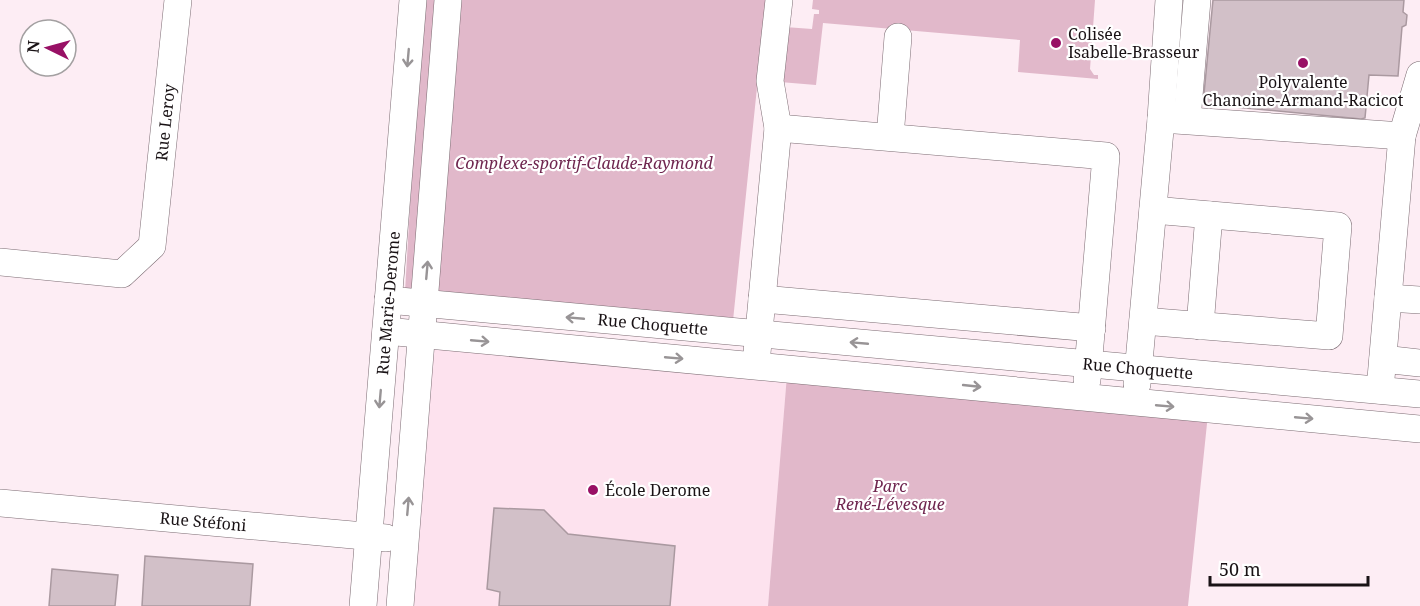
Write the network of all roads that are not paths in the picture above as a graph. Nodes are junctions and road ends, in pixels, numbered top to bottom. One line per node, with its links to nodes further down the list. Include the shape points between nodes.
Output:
1 (178, 0): 15 (street, Rue Leroy, via 152,246 122,274)
2 (413, 0): 18 (street, Rue Marie-Derome, one-way to 18)
3 (448, 0): 20 (street, one-way to 3)
4 (778, 0): 10 (street, via 770,81)
5 (1169, 0): 9 (street)
6 (1197, 0): 9 (street)
7 (898, 37): 12 (street)
8 (1420, 75): 11 (street)
9 (1174, 119): 11 (street); 13 (street)
10 (778, 128): 12 (street); 17 (street)
11 (1402, 136): 16 (street)
12 (890, 137): 23 (street, via 1106,156)
13 (1153, 210): 14 (street); 21 (street)
14 (1209, 215): 22 (street); 22 (street, via 1338,226 1329,336)
15 (0, 262)
16 (1388, 298): 19 (street); 28 (street)
17 (762, 299): 23 (street); 25 (street)
18 (388, 300): 20 (street, Rue Choquette); 24 (street, Rue Marie-Derome)
19 (1420, 300)
20 (424, 304): 25 (street, Rue Choquette, one-way to 20); 26 (street)
21 (1143, 321): 22 (street); 32 (street)
22 (1200, 326)
23 (1092, 328): 30 (street)
24 (386, 331): 26 (street, Rue Choquette); 42 (street, Rue Marie-Derome, one-way to 42)
25 (758, 334): 27 (street, Rue Choquette, one-way to 25); 31 (street)
26 (422, 335): 31 (street, Rue Choquette, one-way to 31); 43 (street, one-way to 26)
27 (917, 348): 30 (street, Rue Choquette); 34 (street)
28 (1383, 359): 29 (street); 35 (street)
29 (1420, 363)
30 (1089, 364): 32 (street, Rue Choquette); 37 (street)
31 (755, 366): 34 (street, Rue Choquette)
32 (1139, 369): 33 (street, Rue Choquette); 38 (street)
33 (1250, 378): 35 (street, Rue Choquette); 39 (street)
34 (914, 380): 37 (street, Rue Choquette, one-way to 37)
35 (1380, 390): 36 (street, Rue Choquette)
36 (1420, 394)
37 (1086, 399): 38 (street, Rue Choquette)
38 (1136, 403): 39 (street, Rue Choquette, one-way to 39)
39 (1246, 413): 40 (street, Rue Choquette, one-way to 40)
40 (1420, 429)
41 (0, 503): 42 (street, Rue Stéfoni)
42 (369, 536): 43 (street, Rue Stéfoni); 44 (street, Rue Marie-Derome)
43 (405, 540): 45 (street)
44 (363, 606)
45 (400, 606)

